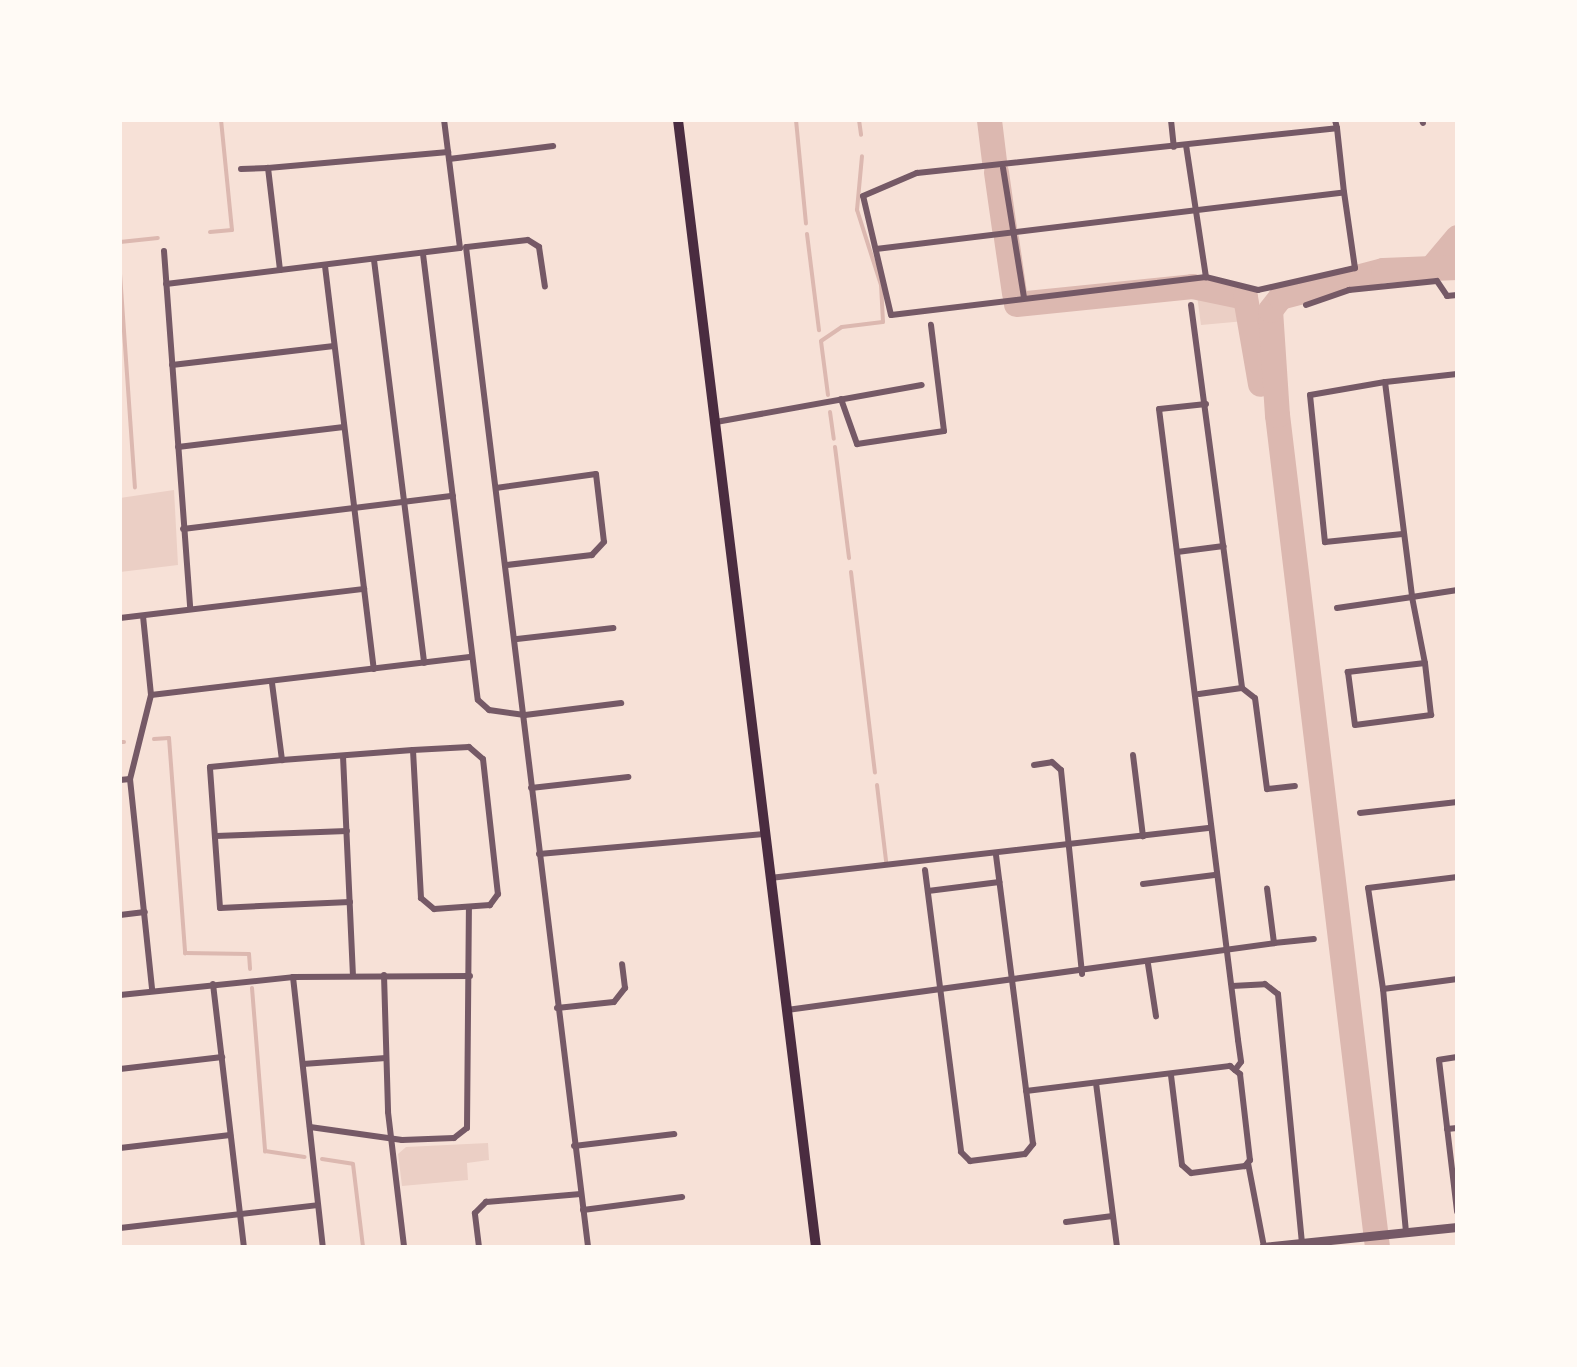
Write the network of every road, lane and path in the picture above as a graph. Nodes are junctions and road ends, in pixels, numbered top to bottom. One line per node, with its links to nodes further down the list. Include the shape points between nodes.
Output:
1 (444, 120): 8 (street)
2 (678, 120): 37 (main road)
3 (1171, 120): 7 (street)
4 (1336, 124): 5 (street); 12 (street)
5 (1186, 145): 7 (street); 13 (street)
6 (553, 146): 8 (street)
7 (1174, 146): 10 (street)
8 (448, 156): 9 (street); 15 (street)
9 (268, 168): 11 (street); 21 (street)
10 (1004, 168): 14 (street); 16 (street, via 917,173 863,196)
11 (241, 169)
12 (1344, 192): 13 (street); 22 (street, via 1355,268 1258,290)
13 (1194, 210): 14 (street); 22 (street)
14 (1014, 232): 16 (street); 26 (street)
15 (463, 248): 18 (street); 24 (street, via 528,240 539,247); 40 (street)
16 (876, 250): 26 (street, via 890,315)
17 (164, 251): 23 (street)
18 (424, 254): 19 (street); 41 (street)
19 (374, 260): 20 (street); 42 (street)
20 (324, 266): 21 (street); 30 (street)
21 (280, 270): 23 (street)
22 (1206, 277): 26 (street)
23 (166, 284): 31 (street)
24 (545, 287)
25 (1457, 295): 28 (street, via 1447,296 1437,280 1349,290)
26 (1024, 298)
27 (1191, 305): 36 (street)
28 (1306, 305)
29 (931, 325): 35 (street, via 944,432 857,444)
30 (334, 346): 31 (street); 38 (street)
31 (172, 366): 39 (street)
32 (1457, 374): 33 (street)
33 (1385, 382): 45 (street); 45 (street, via 1310,395 1325,542)
34 (922, 385): 35 (street)
35 (841, 399): 37 (street)
36 (1206, 404): 46 (street); 47 (street, via 1159,409)
37 (715, 422): 82 (main road)
38 (344, 427): 39 (street); 43 (street)
39 (178, 447): 44 (street)
40 (496, 488): 48 (street); 48 (street, via 596,474 604,542 592,554)
41 (453, 496): 42 (street); 58 (street)
42 (404, 502): 43 (street); 59 (street)
43 (354, 508): 44 (street); 49 (street)
44 (183, 529): 53 (street)
45 (1403, 534): 51 (street)
46 (1224, 546): 47 (street); 63 (street)
47 (1177, 552): 64 (street)
48 (507, 565): 57 (street)
49 (364, 588): 53 (street); 61 (street)
50 (1457, 590): 51 (street)
51 (1412, 597): 52 (street); 60 (street)
52 (1336, 608)
53 (190, 609): 54 (street)
54 (143, 616): 55 (street); 65 (street)
55 (120, 618)
56 (613, 628): 57 (street)
57 (517, 639): 67 (street)
58 (472, 657): 59 (street); 67 (street, via 478,700 489,710)
59 (424, 663): 61 (street)
60 (1425, 663): 60 (street, via 1348,672 1355,725 1431,715)
61 (374, 669): 62 (street)
62 (272, 682): 65 (street); 71 (street)
63 (1242, 688): 64 (street); 76 (street, via 1255,698 1267,789)
64 (1198, 694): 80 (street)
65 (151, 695): 74 (street)
66 (621, 703): 67 (street)
67 (525, 715): 77 (street)
68 (413, 750): 70 (street); 97 (street, via 421,898 434,909); 97 (street, via 470,747 483,759 498,894 490,905)
69 (1133, 755): 84 (street)
70 (343, 756): 71 (street); 81 (street)
71 (282, 760): 83 (street, via 210,767)
72 (1034, 765): 85 (street, via 1052,762 1060,770)
73 (628, 777): 77 (street)
74 (130, 779): 75 (street); 98 (street)
75 (120, 780)
76 (1295, 786)
77 (531, 788): 86 (street)
78 (1457, 802): 79 (street)
79 (1360, 813)
80 (1208, 828): 84 (street); 89 (street)
81 (347, 830): 83 (street); 96 (street)
82 (764, 834): 86 (street); 91 (main road)
83 (216, 836): 96 (street, via 220,908)
84 (1143, 836): 85 (street)
85 (1068, 846): 87 (street); 106 (street)
86 (539, 854): 118 (street)
87 (996, 855): 91 (street); 92 (street)
88 (926, 870): 95 (street)
89 (1214, 875): 93 (street); 102 (street)
90 (1457, 877): 114 (street, via 1368,888)
91 (770, 878): 119 (main road)
92 (1000, 882): 95 (street); 111 (street)
93 (1143, 884)
94 (1267, 888): 101 (street)
95 (928, 891): 116 (street)
96 (350, 902): 105 (street)
97 (469, 907): 108 (street)
98 (145, 912): 99 (street); 115 (street)
99 (120, 914)
100 (1314, 938): 101 (street)
101 (1274, 943): 102 (street)
102 (1224, 950): 104 (street); 113 (street)
103 (622, 964): 118 (street, via 624,988 614,1002)
104 (1148, 964): 106 (street); 120 (street)
105 (353, 974): 107 (street); 109 (street)
106 (1082, 974): 111 (street)
107 (384, 975): 108 (street); 123 (street)
108 (470, 976): 135 (street, via 467,1128 454,1138)
109 (293, 977): 112 (street); 124 (street)
110 (1457, 979): 114 (street)
111 (1012, 983): 116 (street); 129 (street)
112 (213, 984): 115 (street); 121 (street)
113 (1232, 986): 126 (street, via 1241,1062); 150 (street, via 1266,984 1278,994)
114 (1383, 989): 149 (street)
115 (152, 990): 117 (street)
116 (940, 992): 119 (street); 129 (street, via 961,1152 970,1161 1025,1154 1033,1144)
117 (120, 996)
118 (557, 1008): 136 (street)
119 (787, 1010): 156 (main road)
120 (1156, 1016)
121 (222, 1057): 125 (street); 134 (street)
122 (1457, 1057): 132 (street, via 1439,1060)
123 (386, 1058): 124 (street); 135 (street)
124 (303, 1064): 130 (street)
125 (120, 1069)
126 (1234, 1070): 127 (street); 138 (street)
127 (1171, 1075): 128 (street); 138 (street, via 1182,1166 1190,1173)
128 (1096, 1083): 129 (street); 145 (street)
129 (1026, 1091)
130 (310, 1127): 135 (street); 141 (street)
131 (1457, 1128): 132 (street)
132 (1446, 1129): 143 (street)
133 (674, 1134): 136 (street)
134 (230, 1135): 137 (street); 144 (street)
135 (390, 1138): 153 (street)
136 (574, 1146): 139 (street)
137 (120, 1148)
138 (1248, 1163): 158 (street)
139 (580, 1194): 142 (street); 154 (street, via 486,1202 476,1213)
140 (682, 1197): 142 (street)
141 (318, 1204): 144 (street); 152 (street)
142 (583, 1210): 155 (street)
143 (1457, 1212)
144 (240, 1214): 148 (street); 151 (street)
145 (1113, 1216): 146 (street); 157 (street)
146 (1066, 1222)
147 (1457, 1227): 149 (street)
148 (120, 1228)
149 (1406, 1232): 150 (street)
150 (1302, 1243): 158 (street)
151 (244, 1247)
152 (323, 1247)
153 (404, 1247)
154 (479, 1247)
155 (588, 1247)
156 (816, 1247)
157 (1118, 1247)
158 (1264, 1247)

